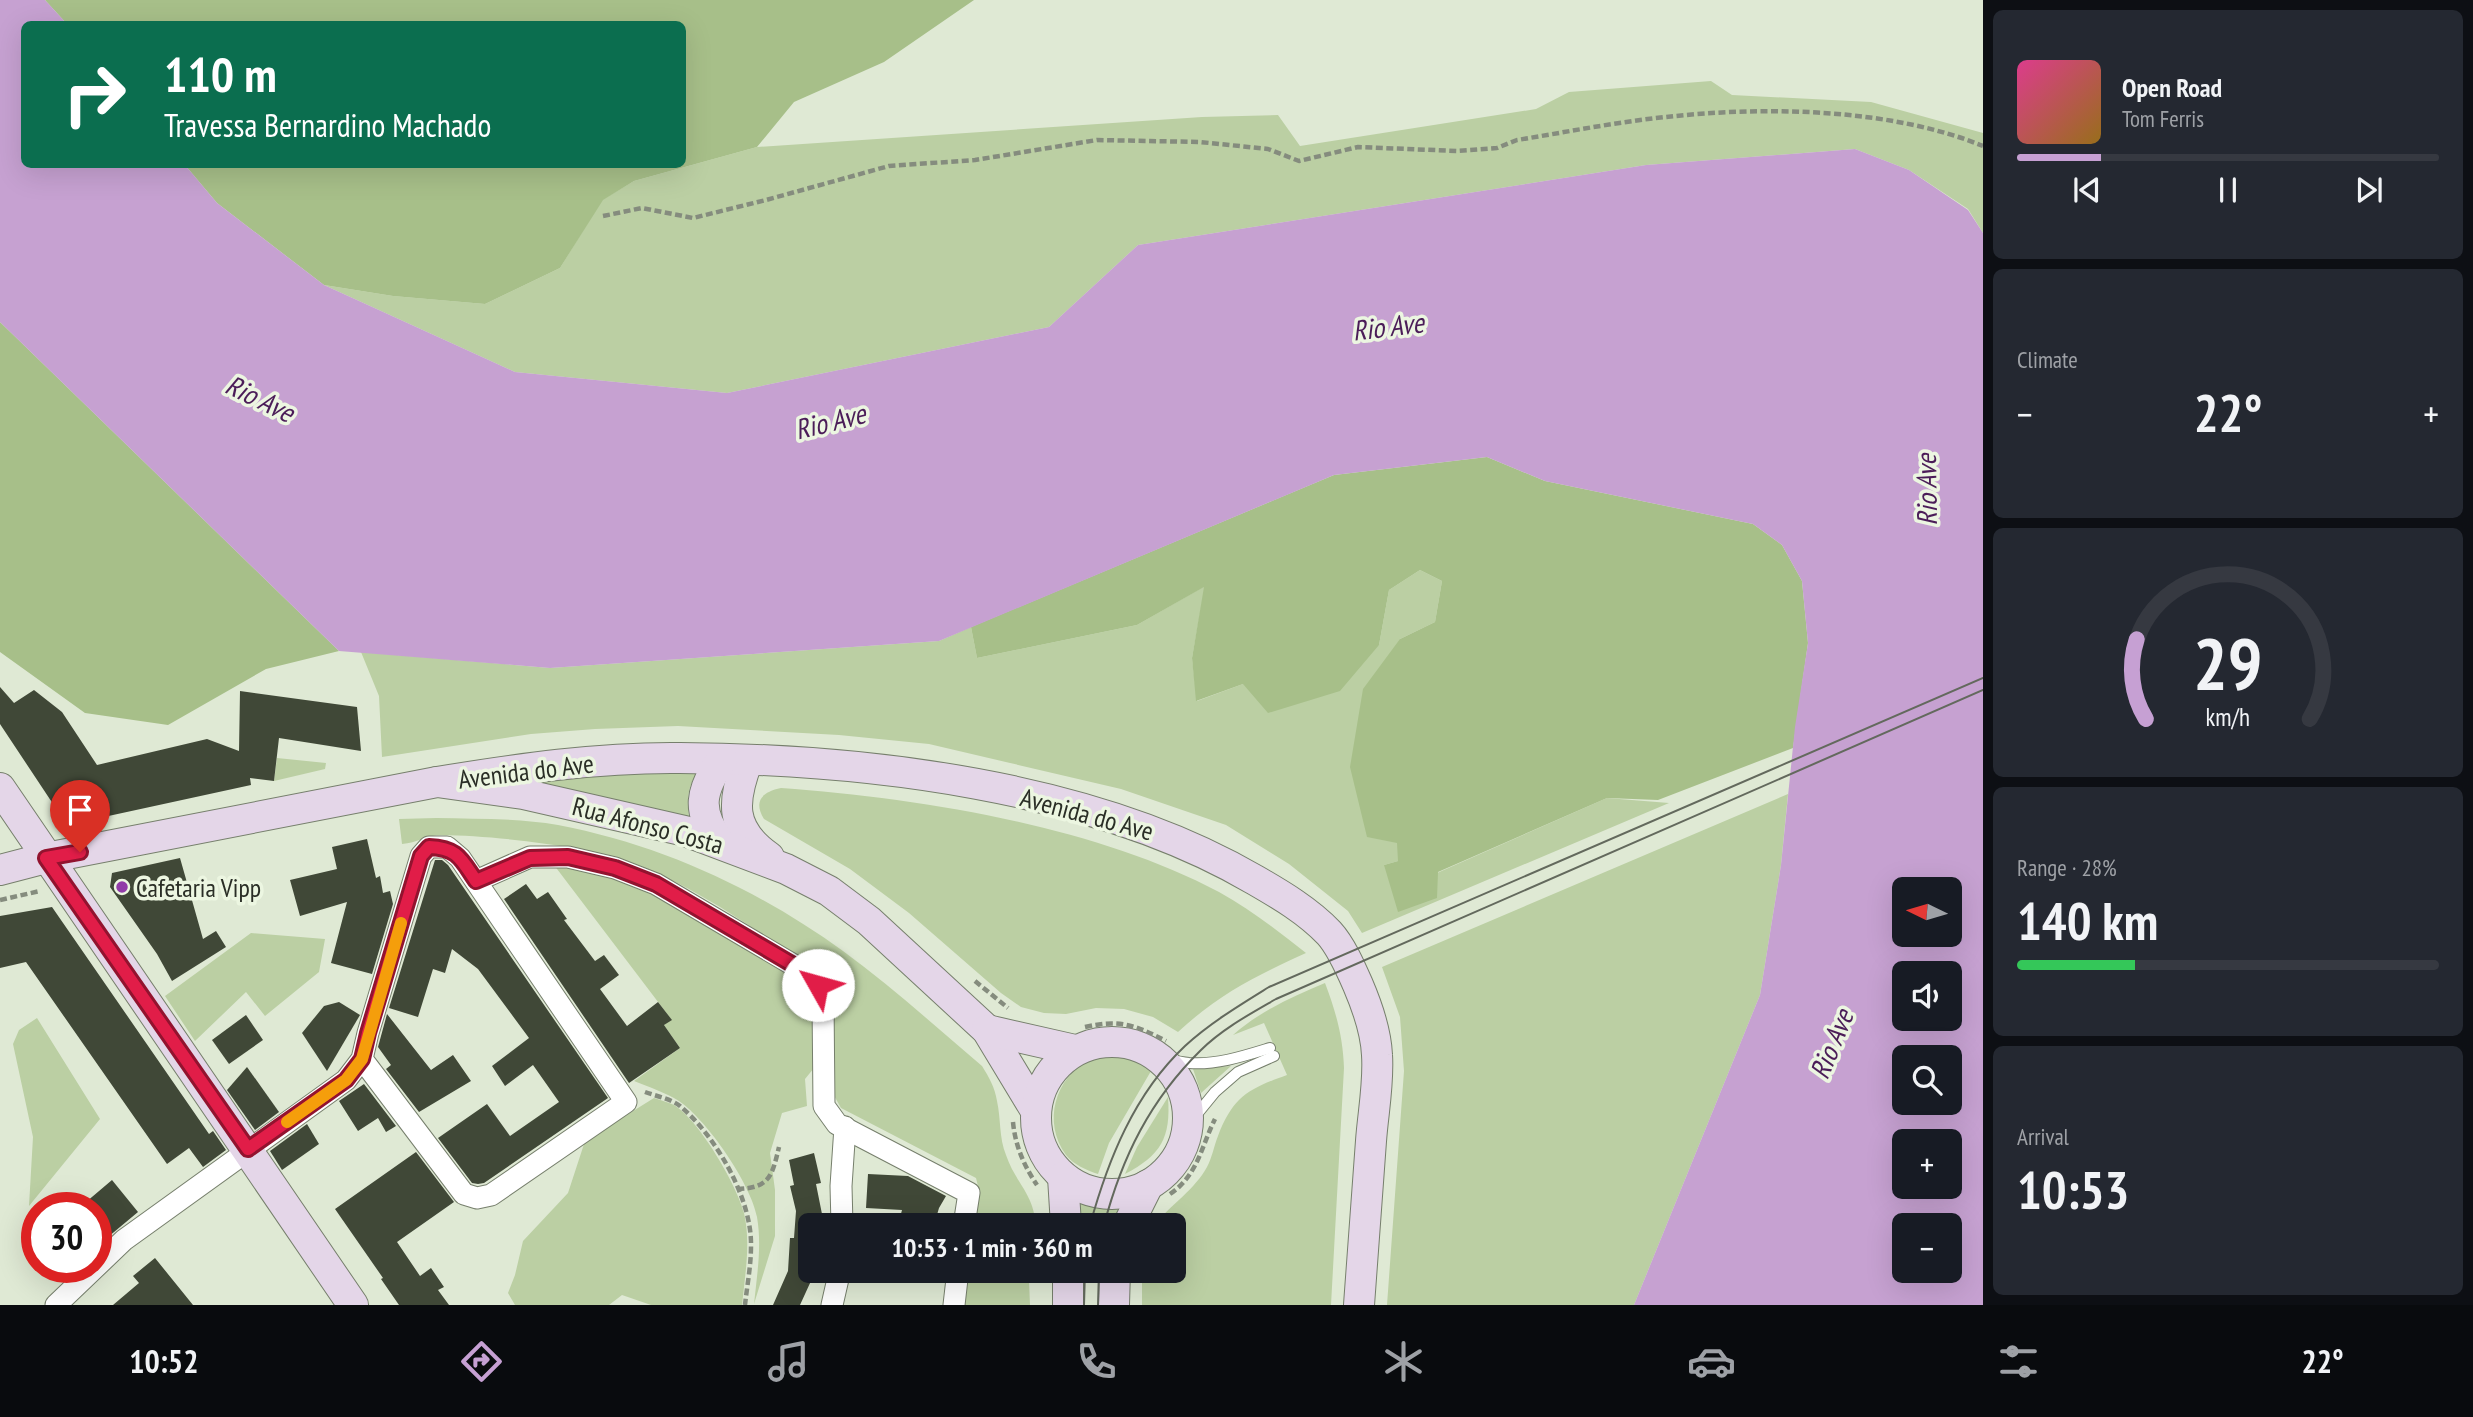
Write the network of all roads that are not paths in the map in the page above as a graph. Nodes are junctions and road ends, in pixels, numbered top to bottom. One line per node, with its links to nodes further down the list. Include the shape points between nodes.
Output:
1 (735, 760): 2 (street, Avenida do Ave, via 588,762); 4 (street, via 711,775 704,792 703,812); 6 (street, via 740,829 757,849); 33 (street, Avenida do Ave, via 811,762 958,781 1075,806 1165,835 1226,863 1290,900 1331,935 1357,983 1377,1054)
2 (437, 782): 4 (street, Rua Afonso Costa, via 588,807); 5 (street, Rua Afonso Costa)
3 (0, 788): 5 (street)
4 (720, 843): 6 (street, Rua Afonso Costa)
5 (46, 858): 7 (street, Rua Afonso Costa); 16 (street)
6 (786, 869): 9 (street, Rua Afonso Costa, via 829,891 869,921)
7 (0, 870)
8 (476, 881): 12 (street, via 447,847 429,847 421,856); 12 (street, via 626,1102 491,1195 477,1198 464,1194); 15 (street, via 530,858 568,857 615,868 656,884 807,973 823,1000 824,1106)
9 (987, 1030): 10 (street, Rua Afonso Costa); 13 (street, Rua Afonso Costa)
10 (1078, 1039): 11 (street); 13 (street)
11 (1163, 1049): 14 (street, via 1186,1100); 14 (lane, via 1189,1063 1272,1052 1238,1072)
12 (362, 1059): 16 (street, via 346,1080)
13 (1024, 1113): 17 (street, via 1038,1136)
14 (1188, 1125): 18 (street, via 1182,1149)
15 (845, 1128): 19 (street); 20 (street, via 969,1193)
16 (248, 1149): 27 (street, via 124,1240); 28 (street)
17 (1052, 1184): 18 (street, via 1099,1193); 21 (street)
18 (1155, 1192): 22 (street)
19 (842, 1213)
20 (966, 1213)
21 (1062, 1213)
22 (1138, 1213)
23 (837, 1283): 29 (street)
24 (957, 1283): 30 (street)
25 (1068, 1283): 31 (street)
26 (1115, 1283): 32 (street)
27 (57, 1305)
28 (353, 1305)
29 (832, 1305)
30 (954, 1305)
31 (1068, 1305)
32 (1114, 1305)
33 (1359, 1305)

